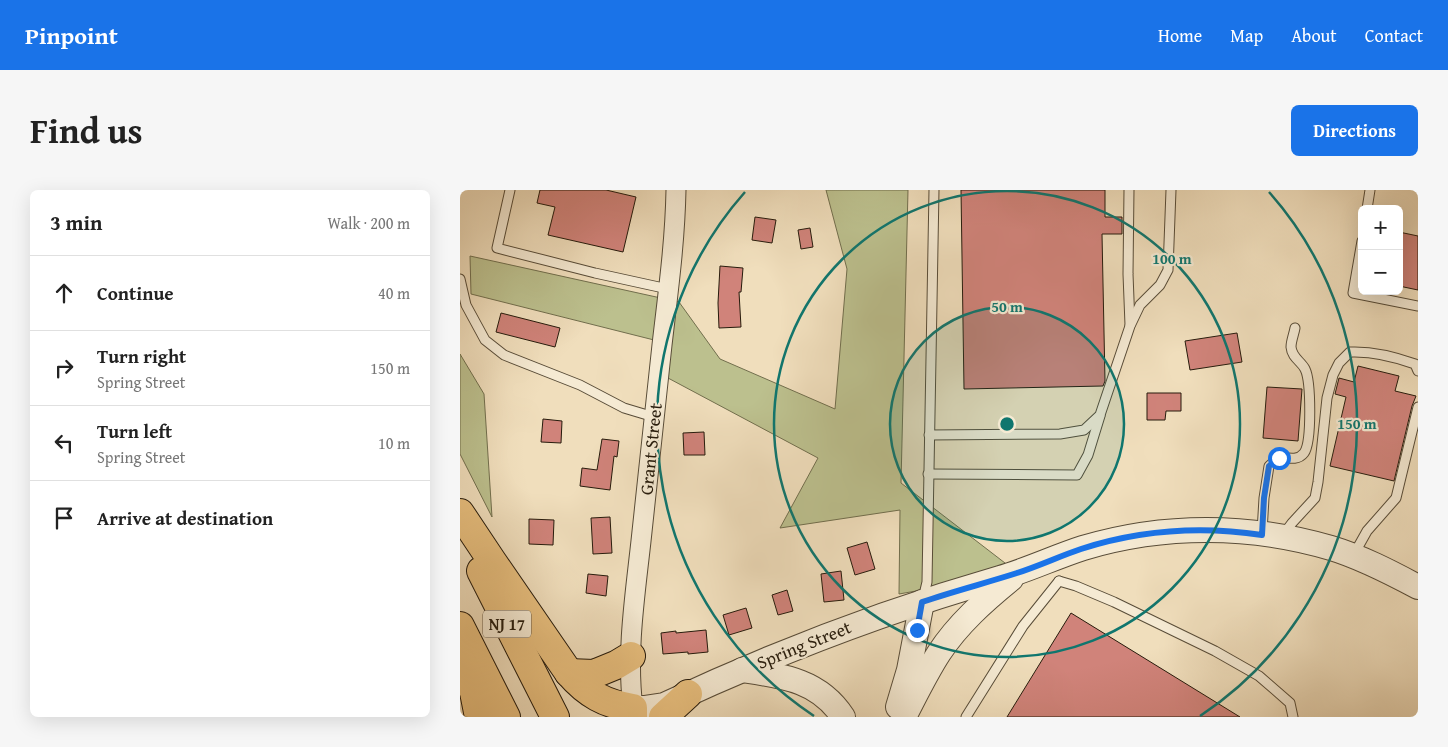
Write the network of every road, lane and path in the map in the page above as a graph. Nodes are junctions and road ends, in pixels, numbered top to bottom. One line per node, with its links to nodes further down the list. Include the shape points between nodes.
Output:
1 (510, 190): 10 (lane, via 497,248)
2 (676, 190): 10 (street, Grant Street)
3 (934, 190): 18 (lane)
4 (1129, 190): 12 (lane)
5 (1171, 190): 12 (lane, via 1168,270 1160,285 1140,305)
6 (1370, 190): 7 (lane)
7 (1368, 205)
8 (1360, 250): 11 (lane, via 1353,293)
9 (460, 280): 17 (lane, via 466,305 485,340 504,355 580,385 624,408)
10 (668, 289): 17 (street, Grant Street)
11 (1418, 306)
12 (1130, 326): 16 (lane)
13 (1295, 328): 22 (lane, via 1291,347 1293,356 1305,368 1309,381 1308,441 1304,453 1294,459 1279,458 1269,466 1264,498)
14 (1418, 371): 22 (lane, via 1415,364 1368,351 1350,352 1339,363 1327,398 1315,498 1292,523)
15 (1418, 407): 23 (lane, via 1396,498 1367,530)
16 (1100, 415): 18 (lane, via 1084,430 1060,434); 19 (lane, via 1088,455 1077,475)
17 (654, 417): 30 (street, Grant Street)
18 (929, 435): 19 (lane)
19 (928, 474): 27 (lane, via 926,582)
20 (460, 513): 32 (highway)
21 (460, 531): 37 (highway, NJ 17)
22 (1272, 536): 23 (street, Spring Street, via 1324,546); 24 (street, Spring Street, via 1210,530 1145,534 1082,548)
23 (1353, 556): 26 (street, Spring Street)
24 (1055, 571): 25 (street, Spring Street); 42 (lane); 43 (lane, via 1076,586 1223,655 1259,676 1290,703)
25 (1018, 573): 27 (street, Spring Street); 41 (street, via 971,614 947,642)
26 (1415, 581)
27 (922, 602): 31 (street, Spring Street); 40 (street)
28 (460, 626): 36 (highway, NJ 17)
29 (460, 656): 35 (highway, via 474,692)
30 (631, 656): 32 (highway, via 594,674); 34 (street, Grant Street)
31 (742, 670): 33 (street, Spring Street); 39 (street, via 784,677 809,686 831,701)
32 (569, 673): 34 (highway, via 584,689 602,700)
33 (688, 694): 34 (street, Spring Street, via 664,705); 38 (highway)
34 (633, 712)
35 (478, 717)
36 (506, 717)
37 (555, 717)
38 (663, 717)
39 (843, 717)
40 (896, 717)
41 (904, 717)
42 (966, 717)
43 (1293, 717)

